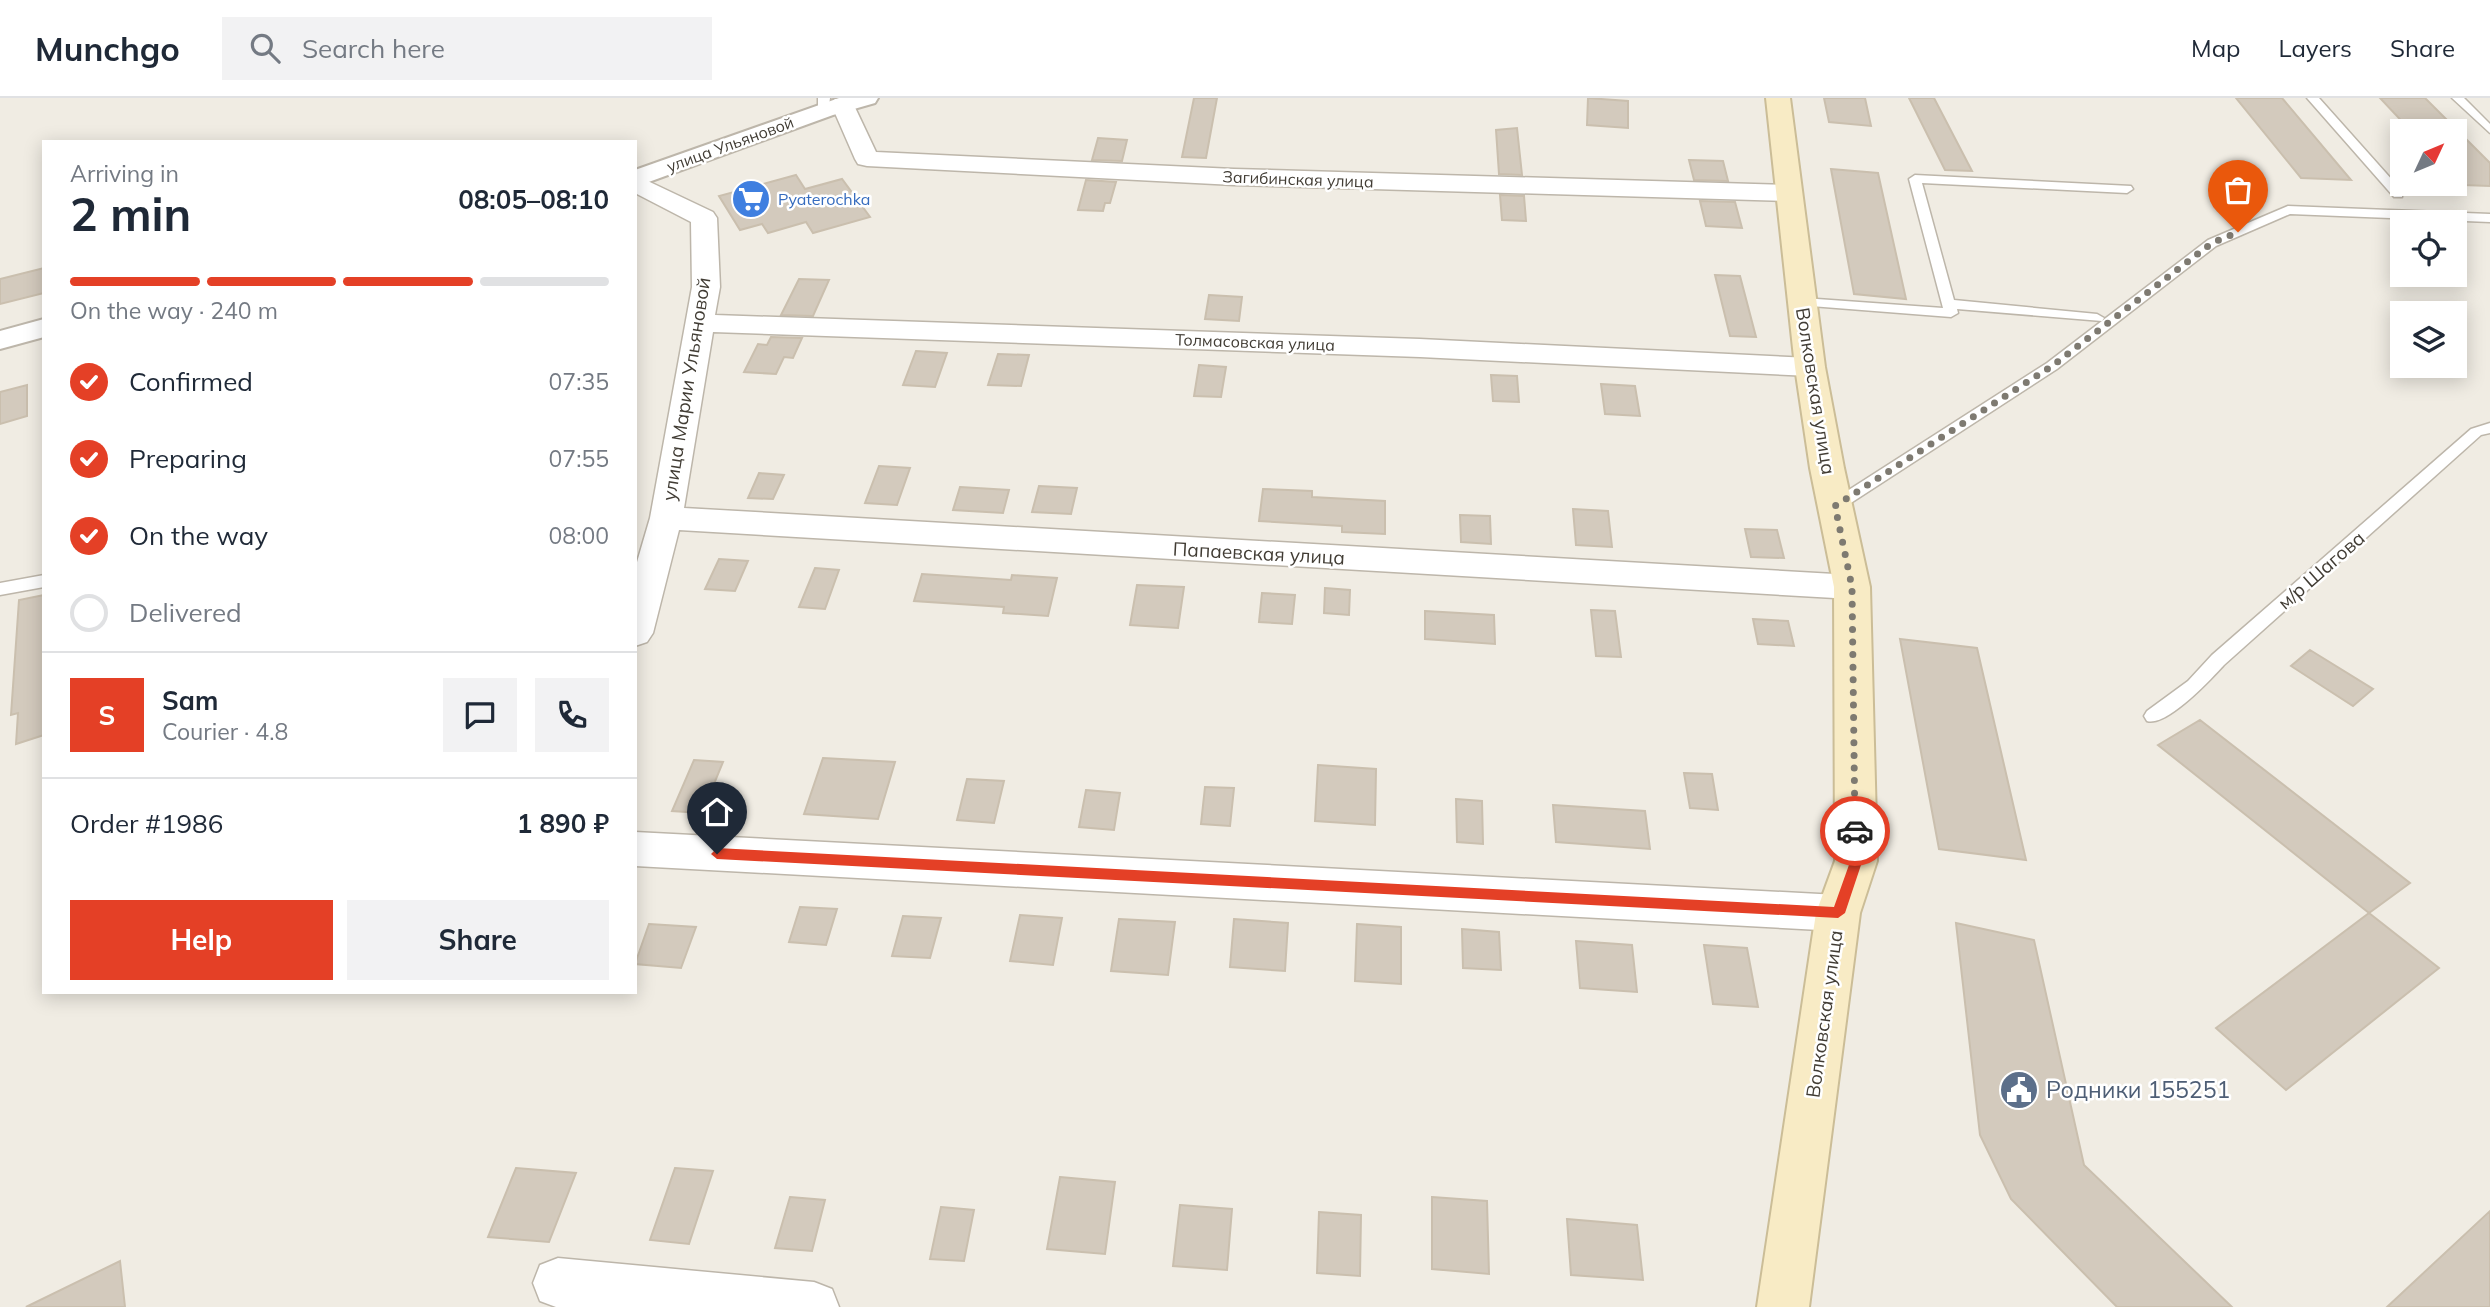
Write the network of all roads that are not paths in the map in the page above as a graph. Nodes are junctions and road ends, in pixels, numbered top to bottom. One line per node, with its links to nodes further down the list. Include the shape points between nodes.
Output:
1 (1778, 98): 10 (main road, Волковская улица)
2 (2313, 98): 8 (lane)
3 (2458, 98): 5 (lane)
4 (839, 102): 6 (street, улица Ульяновой); 10 (street, Загибинская улица, via 867,159 1234,177)
5 (2490, 130)
6 (637, 180)
7 (637, 182): 15 (street, улица Марии Ульяновой, via 704,218 706,287)
8 (2390, 185)
9 (2127, 189): 13 (lane, via 1916,179)
10 (1789, 192): 12 (main road, Волковская улица)
11 (2490, 218): 20 (lane, via 2288,210 2212,243 2052,366)
12 (1803, 302): 13 (lane, via 1951,313); 18 (main road, Волковская улица)
13 (1949, 304): 14 (lane)
14 (2097, 318)
15 (700, 323): 18 (street, Толмасовская улица); 21 (street, улица Марии Ульяновой)
16 (42, 329): 17 (street)
17 (0, 340)
18 (1810, 367): 20 (main road, Волковская улица)
19 (2490, 428): 26 (lane, м/р Шагова, via 2476,432 2194,686)
20 (1835, 506): 23 (main road, Волковская улица)
21 (666, 518): 23 (street, Папаевская улица); 25 (street, улица Марии Ульяновой)
22 (42, 580): 24 (lane)
23 (1852, 587): 28 (main road, Волковская улица, via 1856,862)
24 (0, 589)
25 (637, 626)
26 (2153, 716)
27 (637, 849): 28 (street)
28 (1838, 913): 31 (main road, Волковская улица)
29 (558, 1283): 30 (street)
30 (814, 1307)
31 (1783, 1307)

